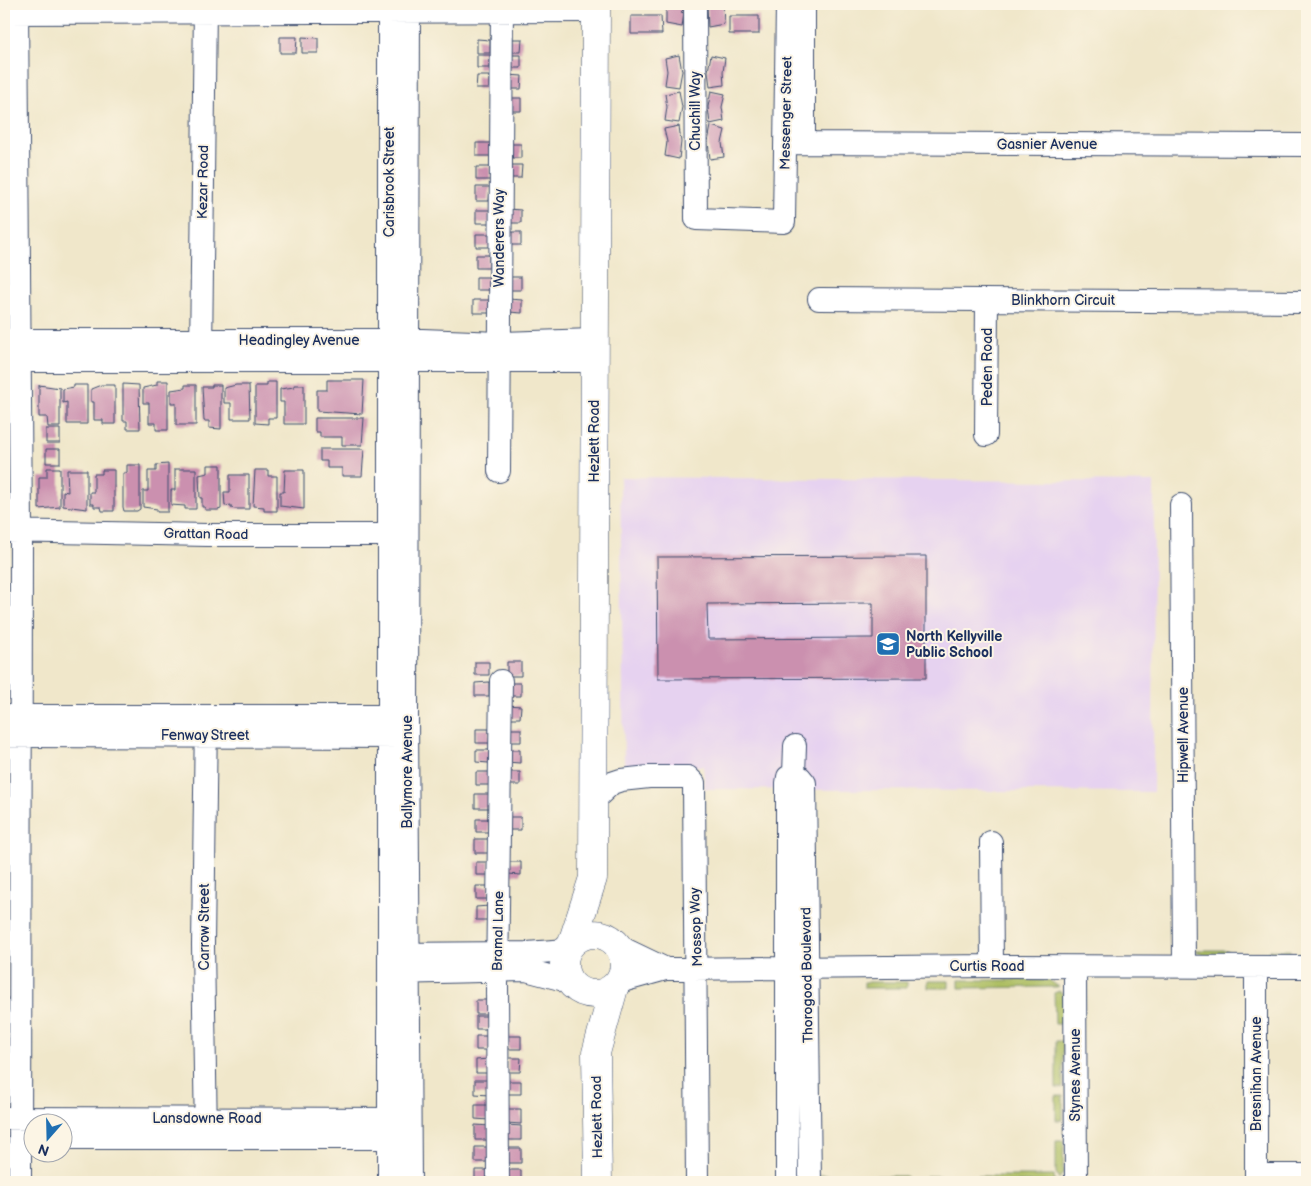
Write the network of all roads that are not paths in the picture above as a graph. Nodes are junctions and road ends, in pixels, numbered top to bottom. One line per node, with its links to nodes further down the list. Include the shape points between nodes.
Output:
1 (695, 4): 12 (street, Chuchill Way, via 696,219)
2 (787, 4): 10 (street, Messenger Street)
3 (804, 4): 10 (street, Messenger Street)
4 (502, 7): 7 (street); 8 (street); 20 (street, Wanderers Way)
5 (105, 8): 6 (street); 9 (street)
6 (204, 8): 7 (street); 16 (street, Kezar Road)
7 (399, 8): 18 (street, Carisbrook Street)
8 (596, 8): 19 (main road, Hezlett Road)
9 (12, 10): 17 (street)
10 (795, 143): 11 (street, Gasnier Avenue); 12 (street, Messenger Street)
11 (1307, 146)
12 (784, 222)
13 (819, 299): 14 (street, Blinkhorn Circuit)
14 (987, 300): 15 (street, Blinkhorn Circuit); 21 (street, Peden Road)
15 (1307, 302)
16 (201, 350): 17 (street, Headingley Avenue); 18 (street, Headingley Avenue)
17 (11, 351): 24 (street)
18 (399, 351): 20 (street, Headingley Avenue); 25 (street, Ballymore Avenue)
19 (593, 351): 20 (street, Headingley Avenue); 31 (main road, Hezlett Road)
20 (499, 352): 22 (street, Wanderers Way)
21 (986, 434)
22 (499, 472)
23 (1182, 504): 39 (street, Hipwell Avenue)
24 (13, 531): 25 (street, Grattan Road); 27 (street)
25 (398, 534): 29 (street, Ballymore Avenue)
26 (501, 681): 36 (street, Bramal Lane)
27 (13, 726): 28 (street, Fenway Street); 51 (street)
28 (206, 726): 29 (street, Fenway Street); 49 (street, Carrow Street, via 203,945)
29 (398, 726): 37 (street, Ballymore Avenue)
30 (795, 746): 40 (street, Thorogood Boulevard, via 794,774 788,777 787,783)
31 (593, 801): 33 (main road, Hezlett Road); 45 (street, Mossop Way, via 612,783 621,780 688,777 694,783 694,946)
32 (992, 842): 38 (street)
33 (592, 878): 34 (main road, Hezlett Road); 35 (main road, Hezlett Road)
34 (616, 944): 35 (main road, via 599,934 591,934 577,938); 44 (street, Curtis Road); 47 (main road, via 624,960 622,975)
35 (569, 946): 36 (street); 46 (main road, via 564,969)
36 (498, 961): 37 (street); 46 (street); 58 (street, Bramal Lane)
37 (399, 963): 50 (street, Ballymore Avenue)
38 (992, 966): 40 (street, Curtis Road); 41 (street, Curtis Road)
39 (1184, 966): 41 (street, Curtis Road); 42 (street, Curtis Road)
40 (797, 967): 45 (street, Curtis Road); 61 (street, Thorogood Boulevard); 62 (street, Thorogood Boulevard)
41 (1075, 967): 63 (street, Stynes Avenue)
42 (1256, 967): 43 (street, Curtis Road); 54 (street, Bresnihan Avenue)
43 (1307, 967)
44 (666, 969): 45 (street, Curtis Road); 47 (street, Curtis Road)
45 (697, 969): 60 (street, Mossop Way)
46 (570, 983): 47 (main road, via 583,993 596,995); 48 (main road, Hezlett Road)
47 (616, 985): 48 (main road, Hezlett Road)
48 (596, 1053): 59 (main road, Hezlett Road)
49 (206, 1128): 50 (street, Lansdowne Road); 51 (street, Lansdowne Road); 52 (street, Lansdowne Road)
50 (399, 1128): 56 (street, Ballymore Avenue); 57 (street, Ballymore Avenue)
51 (16, 1130): 55 (street)
52 (72, 1137)
53 (1307, 1175): 54 (street)
54 (1256, 1179)
55 (20, 1182)
56 (389, 1182)
57 (410, 1182)
58 (498, 1182)
59 (598, 1182)
60 (697, 1182)
61 (788, 1182)
62 (810, 1182)
63 (1076, 1182)

